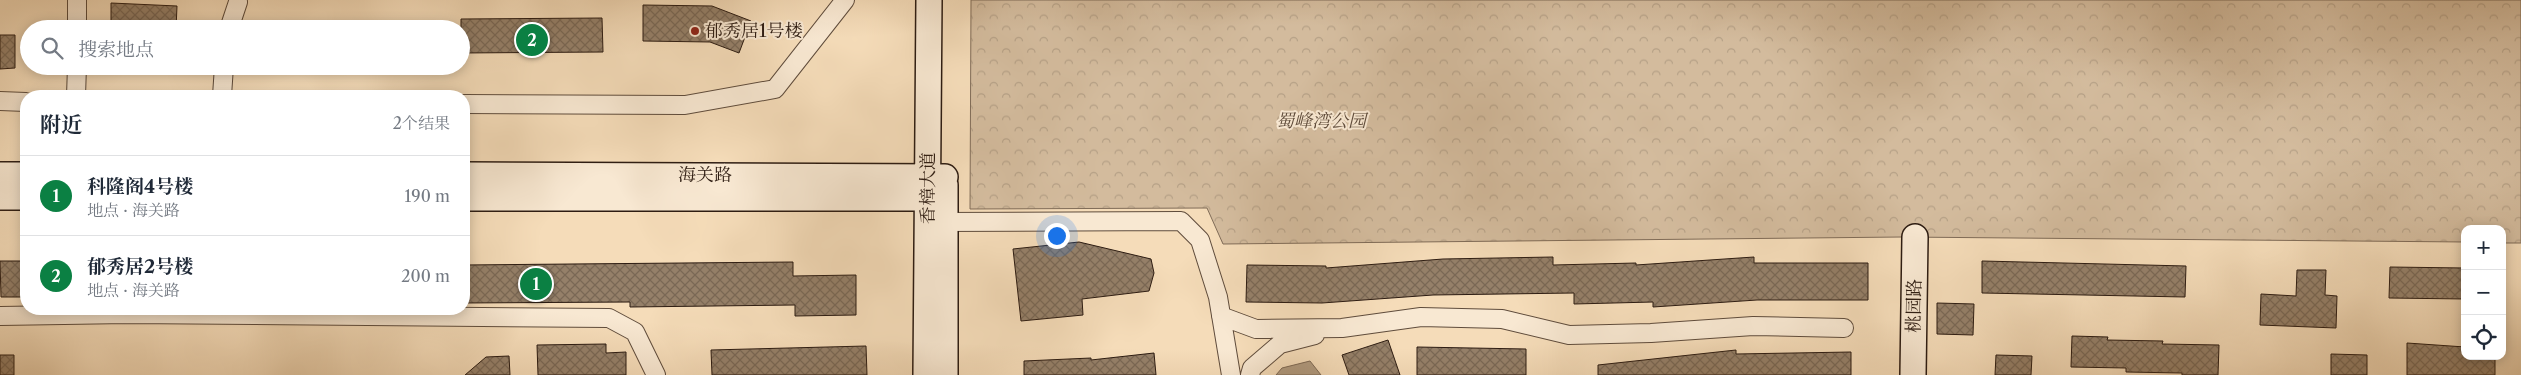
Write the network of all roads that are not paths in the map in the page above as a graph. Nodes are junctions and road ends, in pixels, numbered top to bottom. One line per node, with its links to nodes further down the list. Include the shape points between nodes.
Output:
1 (77, 0): 6 (street)
2 (845, 0): 14 (street, via 775,89 685,105)
3 (929, 0): 21 (main road, 香樟大道)
4 (946, 0): 21 (main road, 香樟大道)
5 (234, 1): 7 (street)
6 (77, 20)
7 (231, 20)
8 (77, 75): 10 (street)
9 (223, 75): 11 (street)
10 (76, 90)
11 (222, 90)
12 (0, 102): 13 (street)
13 (20, 102)
14 (470, 104)
15 (0, 175): 16 (main road)
16 (20, 175)
17 (470, 175): 21 (main road, 海关路)
18 (0, 197): 19 (main road)
19 (20, 197)
20 (470, 198): 21 (main road, 海关路)
21 (936, 199): 26 (street, via 1181,221 1200,240); 30 (main road, 香樟大道); 31 (main road, 香樟大道)
22 (1915, 237): 34 (main road, 桃园路)
23 (25, 315): 25 (street)
24 (403, 315): 29 (street, via 610,318 635,332)
25 (0, 316)
26 (1221, 316): 27 (street, via 1256,329); 32 (street)
27 (1342, 328): 28 (street, via 1421,317 1502,319 1569,335 1753,326); 33 (street, via 1280,344 1252,368)
28 (1844, 328)
29 (656, 375)
30 (926, 375)
31 (945, 375)
32 (1231, 375)
33 (1250, 375)
34 (1913, 375)

